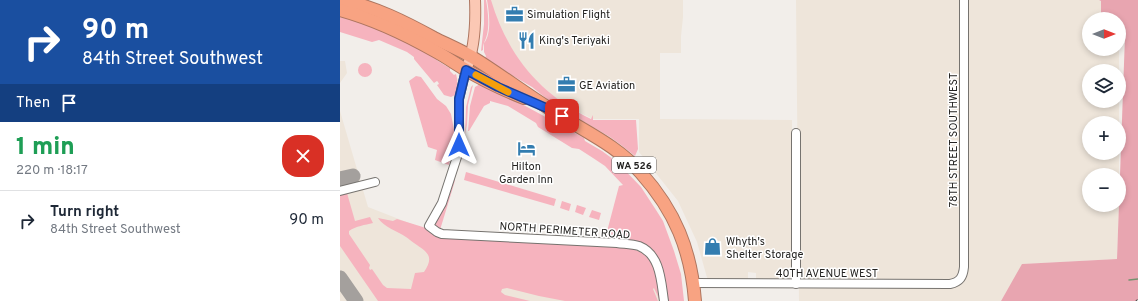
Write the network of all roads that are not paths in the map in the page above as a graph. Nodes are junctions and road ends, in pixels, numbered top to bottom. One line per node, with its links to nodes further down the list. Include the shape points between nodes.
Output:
1 (342, 0): 5 (highway, via 406,22)
2 (475, 0): 5 (main road)
3 (964, 0): 11 (street, 78TH STREET SOUTHWEST, via 964,267)
4 (340, 10): 6 (highway, via 404,35)
5 (471, 57): 6 (main road); 7 (highway, WA 526)
6 (466, 70): 7 (highway, WA 526); 14 (street, NORTH PERIMETER ROAD, via 459,99 457,157 442,203 429,226 442,234 638,246 645,249 656,262)
7 (551, 110): 12 (highway, WA 526, via 604,140 640,172 667,206 676,224 686,249)
8 (796, 133): 13 (street)
9 (375, 182): 10 (street)
10 (340, 191)
11 (960, 280): 13 (street, 40TH AVENUE WEST, via 950,284)
12 (693, 283): 13 (street, 40TH AVENUE WEST); 15 (highway, WA 526)
13 (796, 284)
14 (664, 301)
15 (695, 301)

